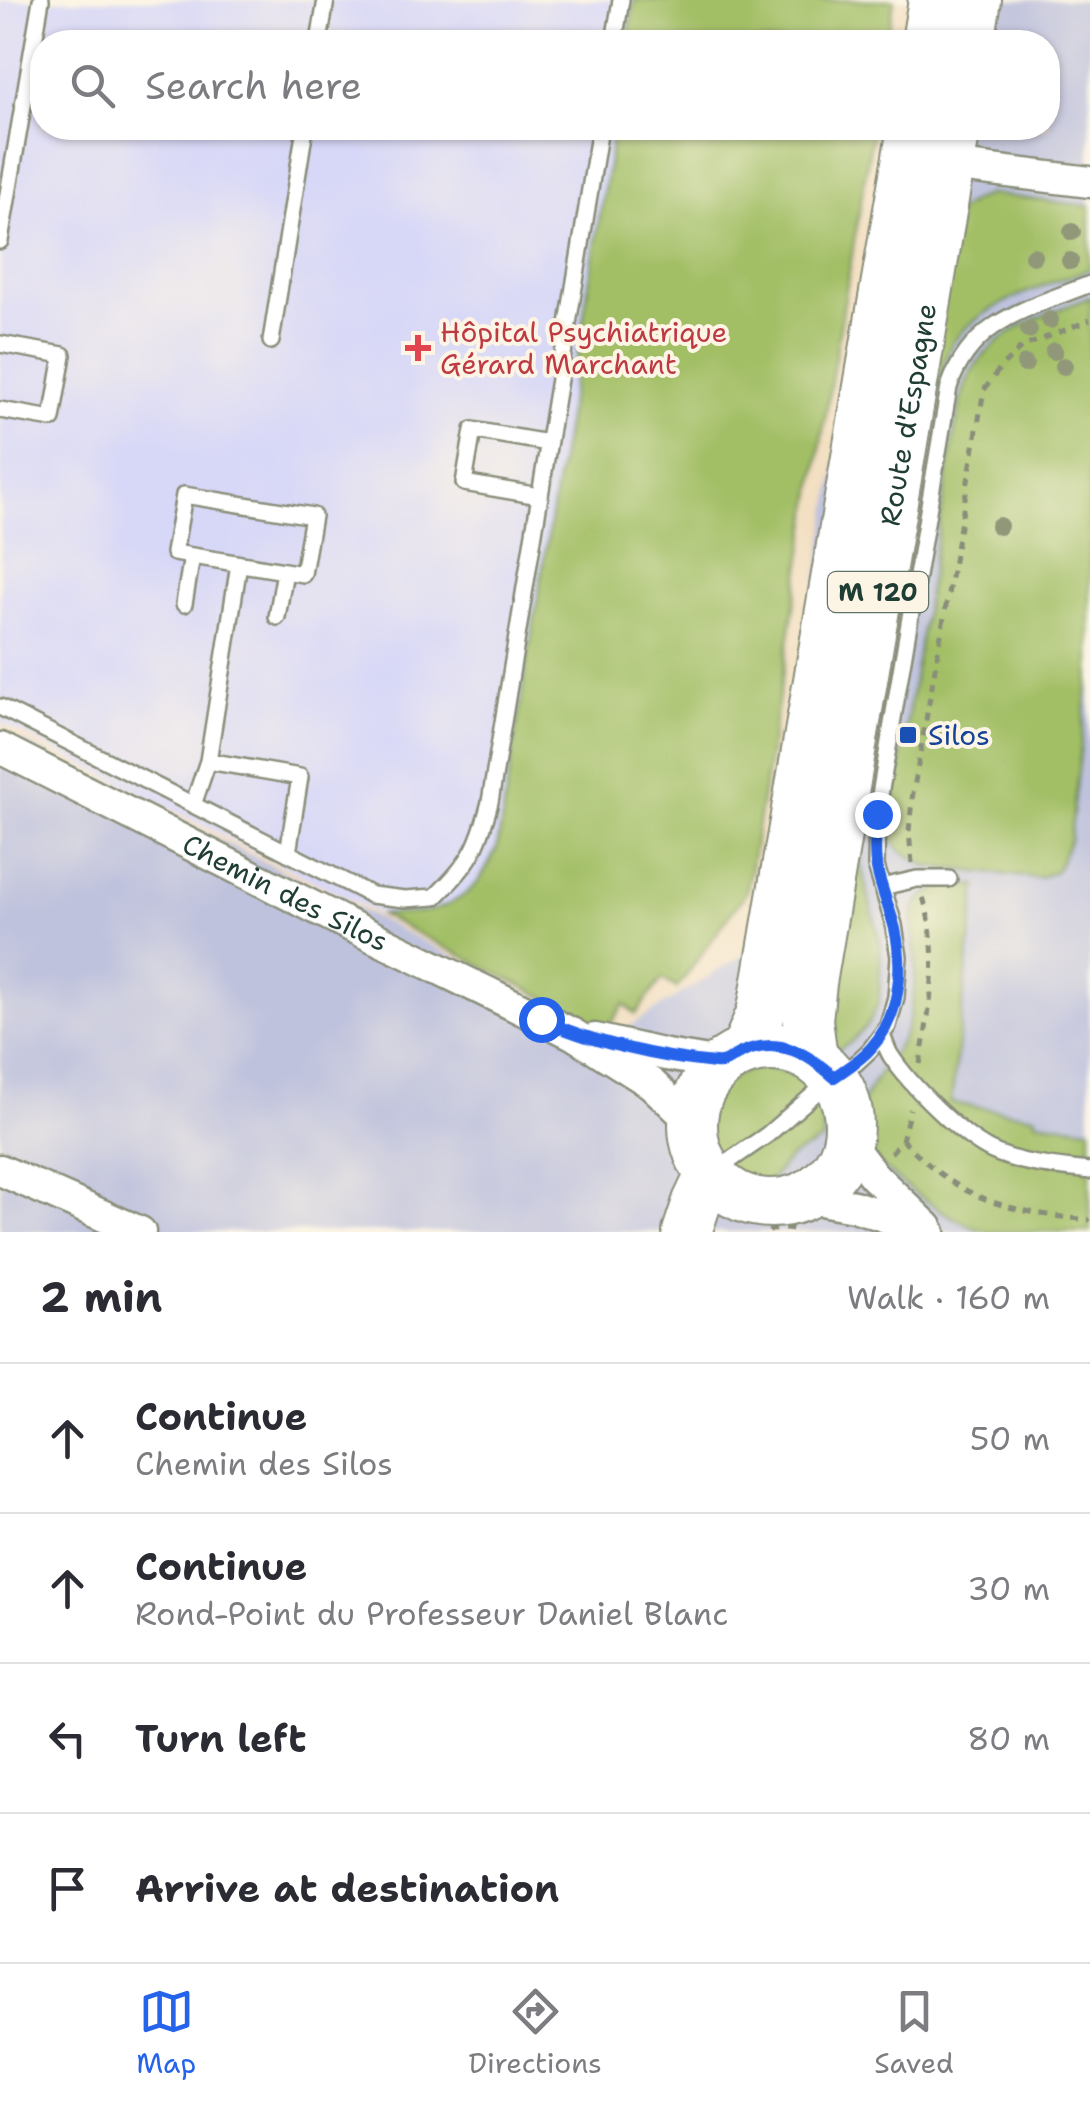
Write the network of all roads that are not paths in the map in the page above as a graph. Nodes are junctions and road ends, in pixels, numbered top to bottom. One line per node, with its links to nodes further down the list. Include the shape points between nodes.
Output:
1 (41, 0): 6 (lane)
2 (326, 0): 7 (lane)
3 (621, 0): 8 (lane)
4 (933, 0): 9 (main road)
5 (978, 0): 10 (main road)
6 (35, 30)
7 (321, 30)
8 (616, 30)
9 (928, 30)
10 (972, 30)
11 (30, 57): 16 (lane)
12 (303, 140): 19 (lane)
13 (598, 140): 22 (lane)
14 (931, 145): 15 (street); 38 (main road, Route d'Espagne / M 120, via 761,1013); 39 (main road, Route d'Espagne / M 120, via 812,982 808,1020)
15 (1090, 182)
16 (4, 192): 17 (lane)
17 (0, 241)
18 (1090, 284): 35 (lane, via 1006,318 979,336 956,368 877,814)
19 (271, 341)
20 (0, 344): 21 (lane, via 63,355 52,419)
21 (0, 410)
22 (548, 443): 23 (lane); 23 (lane, via 473,430 464,484)
23 (539, 496): 33 (lane, via 490,802 480,841 460,873 435,897 371,895)
24 (192, 556): 25 (lane); 26 (lane, via 174,553 184,494 313,516 304,574); 27 (lane)
25 (240, 564): 26 (lane); 31 (lane)
26 (286, 571): 28 (lane)
27 (184, 604)
28 (277, 617)
29 (0, 706): 32 (lane)
30 (0, 748): 36 (street, Chemin des Silos)
31 (208, 761): 32 (lane); 33 (lane, via 300,777)
32 (192, 805): 33 (lane)
33 (288, 853)
34 (949, 879): 35 (lane)
35 (882, 887): 37 (lane, via 899,969)
36 (573, 1034): 38 (street, Chemin des Silos, via 666,1055); 40 (street, Chemin des Silos, via 652,1084)
37 (882, 1036): 39 (lane, via 870,1050); 43 (lane, via 917,1087 966,1136 1032,1164)
38 (733, 1058): 39 (main road, via 768,1046 791,1049); 40 (main road, Route d'Espagne, via 700,1090)
39 (823, 1068): 41 (main road, Route d'Espagne, via 848,1108); 44 (lane, via 767,1135)
40 (692, 1122): 44 (main road, via 696,1150)
41 (848, 1142): 45 (main road, via 824,1184); 48 (street)
42 (0, 1170): 46 (street)
43 (1090, 1171)
44 (710, 1175): 45 (main road); 47 (main road)
45 (773, 1219): 48 (street, via 854,1206)
46 (140, 1232)
47 (687, 1232)
48 (932, 1232)

